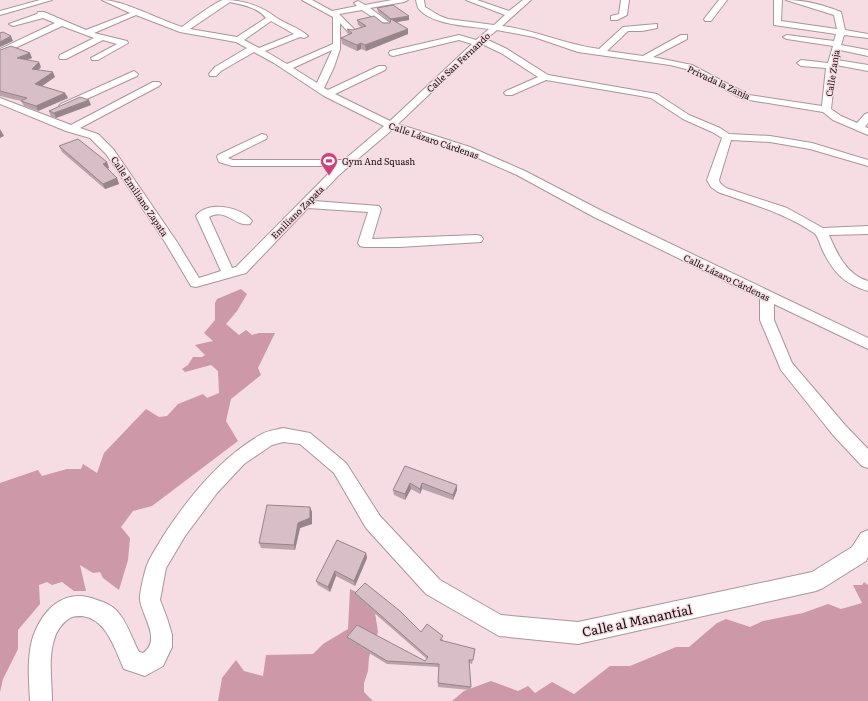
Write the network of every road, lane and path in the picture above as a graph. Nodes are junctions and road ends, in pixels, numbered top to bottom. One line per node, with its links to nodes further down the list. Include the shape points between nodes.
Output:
1 (48, 0): 19 (street)
2 (106, 0): 20 (street, Calle Lázaro Cárdenas)
3 (227, 0): 32 (street)
4 (232, 0): 23 (street, via 256,7)
5 (306, 0): 17 (street)
6 (354, 0): 18 (street)
7 (420, 0): 30 (street, Privada la Zanja, via 422,8 436,18)
8 (470, 0): 22 (street)
9 (522, 0): 10 (street)
10 (526, 0): 22 (street, Calle San Fernando)
11 (625, 0): 24 (street, via 623,15)
12 (722, 0): 25 (street)
13 (778, 0): 34 (street, via 778,23)
14 (790, 0): 34 (street, via 835,12 838,14)
15 (405, 2): 18 (street)
16 (330, 3): 17 (street)
17 (316, 5): 21 (street)
18 (363, 7): 21 (street); 28 (street, via 372,18)
19 (2, 11)
20 (136, 13): 32 (street, Calle Lázaro Cárdenas); 35 (street)
21 (334, 14): 33 (street, via 348,23); 43 (street)
22 (510, 14): 30 (street, Calle San Fernando)
23 (271, 18): 41 (street); 45 (street, via 302,35)
24 (614, 18)
25 (708, 19)
26 (61, 23): 27 (street, via 42,15); 31 (street); 46 (street)
27 (13, 24)
28 (387, 25)
29 (654, 26): 49 (street, via 626,29)
30 (496, 27): 42 (street, Calle San Fernando); 49 (street, Privada la Zanja, via 537,35 578,49)
31 (74, 28): 35 (street); 36 (street)
32 (183, 30): 41 (street, Calle Lázaro Cárdenas)
33 (353, 32)
34 (841, 32): 37 (street); 44 (street, Calle Zanja)
35 (86, 33): 38 (street)
36 (61, 34)
37 (868, 36)
38 (102, 37): 50 (street); 51 (street, via 124,43)
39 (684, 37): 52 (street)
40 (787, 37): 44 (street)
41 (238, 40): 45 (street, Calle Lázaro Cárdenas)
42 (480, 42): 48 (street, via 459,37); 60 (street, via 504,51); 68 (street, Calle San Fernando)
43 (337, 45): 55 (street); 62 (street)
44 (836, 46): 47 (street); 54 (street, Calle Zanja)
45 (256, 49): 55 (street, Calle Lázaro Cárdenas); 59 (street)
46 (0, 52)
47 (868, 52)
48 (393, 53)
49 (600, 53): 52 (street, Privada la Zanja)
50 (63, 57)
51 (95, 58)
52 (645, 58): 65 (street, Privada la Zanja, via 689,67 746,97)
53 (801, 63): 54 (street)
54 (832, 64): 57 (street); 65 (street, Calle Zanja)
55 (287, 67): 62 (street, Calle Lázaro Cárdenas)
56 (382, 68): 62 (street)
57 (868, 68)
58 (134, 74): 67 (street)
59 (212, 74)
60 (545, 77): 63 (street); 72 (street, via 654,96 680,113)
61 (156, 84): 69 (street)
62 (323, 91): 68 (street, Calle Lázaro Cárdenas)
63 (509, 93)
64 (0, 102): 67 (street, Calle Emiliano Zapata)
65 (826, 110): 70 (street, Privada la Zanja)
66 (868, 116): 70 (street)
67 (38, 117): 69 (street, Calle Emiliano Zapata)
68 (391, 126): 73 (street, Emiliano Zapata); 83 (street, Calle Lázaro Cárdenas, via 466,149 521,173 598,214)
69 (70, 129): 81 (street, Calle Emiliano Zapata, via 94,136 110,152)
70 (863, 130)
71 (262, 137): 73 (street, via 222,157 223,160 232,163)
72 (727, 137): 74 (street, via 770,139 812,146); 78 (street, via 713,180 715,186 784,211)
73 (346, 163): 75 (street, Emiliano Zapata)
74 (868, 164)
75 (305, 204): 79 (street, via 374,209 364,243 399,244); 80 (street, Emiliano Zapata, via 242,270)
76 (246, 221): 80 (street, via 221,208 202,216)
77 (868, 230): 78 (street)
78 (821, 232): 82 (street, via 832,256 848,277)
79 (477, 239)
80 (228, 273): 81 (street, Emiliano Zapata)
81 (196, 283)
82 (868, 286)
83 (767, 296): 84 (street, Calle Lázaro Cárdenas); 85 (street, via 767,320 786,366)
84 (868, 344)
85 (868, 461)
86 (868, 539): 87 (street, Calle al Manantial, via 859,554 816,582 578,633 499,625 433,587 373,522 340,468 304,438 283,435 267,439 238,459 211,487 178,530 158,564 150,600 161,635 161,647 155,658 145,664 132,661 108,617 90,606 77,605 52,619 47,629 40,651)
87 (41, 701)

